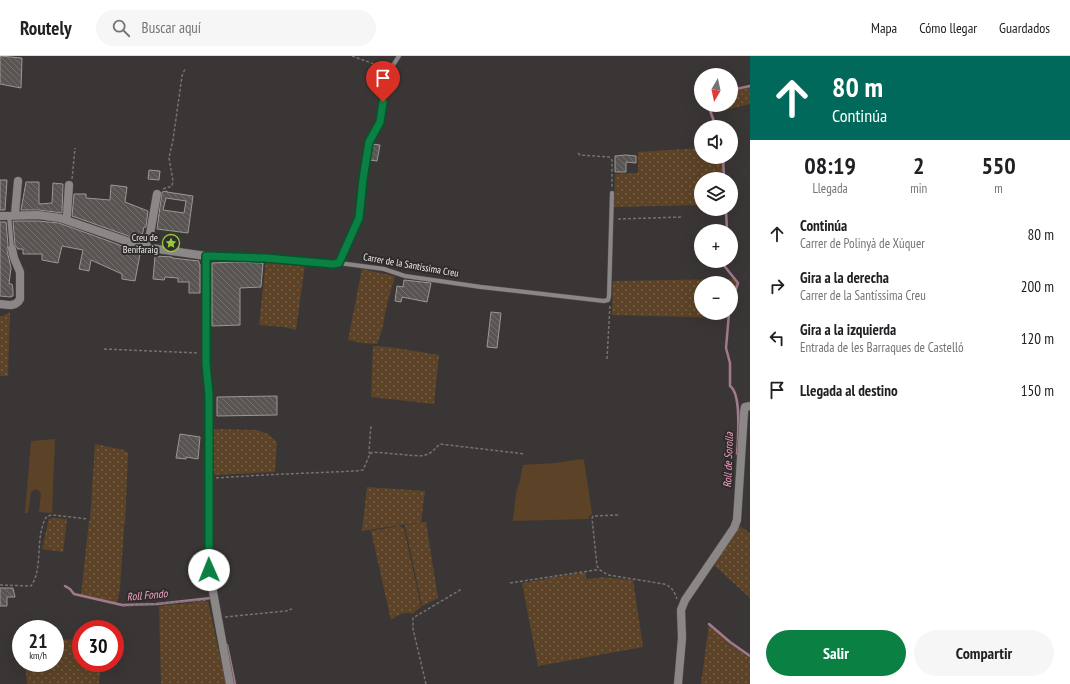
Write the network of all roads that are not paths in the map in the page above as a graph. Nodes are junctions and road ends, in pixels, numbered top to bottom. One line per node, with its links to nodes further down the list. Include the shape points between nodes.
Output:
1 (399, 56): 12 (lane, via 390,70 380,122 369,142 359,218)
2 (18, 181): 6 (street)
3 (69, 185): 7 (street)
4 (612, 193): 12 (lane, Carrer de la Santíssima Creu, via 608,300 481,288)
5 (157, 194): 9 (street, via 150,234)
6 (12, 215): 8 (street, Carrer de la Santíssima Creu); 9 (street, Carrer de la Santíssima Creu, via 46,215 65,219); 10 (lane)
7 (67, 215)
8 (0, 216)
9 (144, 246): 11 (street, Carrer de la Santíssima Creu)
10 (12, 249): 13 (street, via 20,272 20,298 13,305)
11 (206, 256): 12 (street, Carrer de la Santíssima Creu); 15 (street, via 209,570)
12 (339, 263)
13 (0, 304)
14 (750, 406): 16 (street, via 745,407 744,412 737,520 681,610 682,638)
15 (230, 684)
16 (678, 684)

